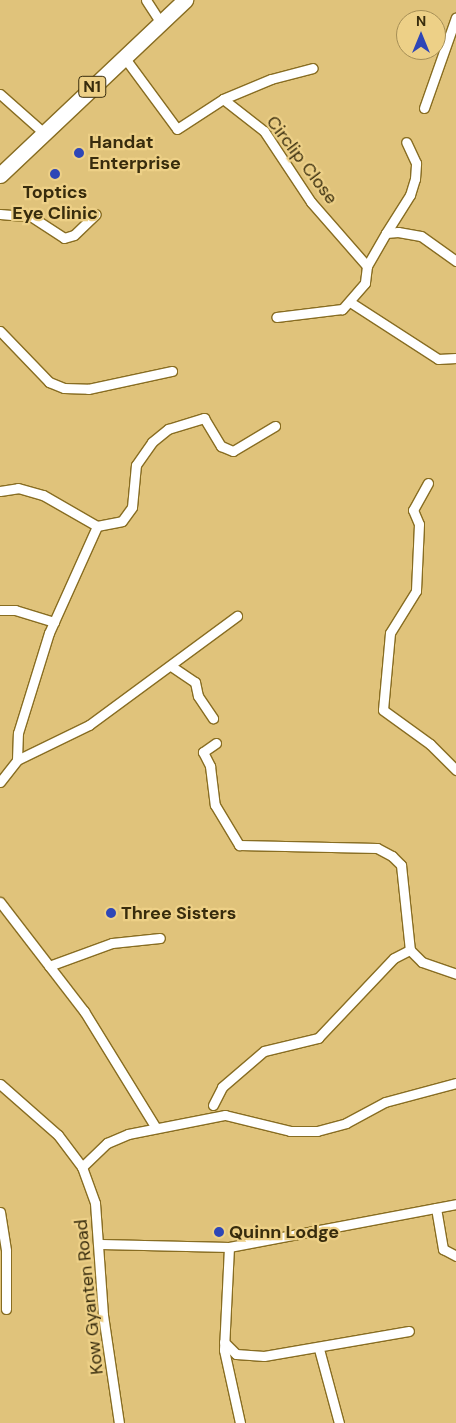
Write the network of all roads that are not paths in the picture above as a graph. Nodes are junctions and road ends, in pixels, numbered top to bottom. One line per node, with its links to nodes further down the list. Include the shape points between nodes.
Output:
1 (146, 0): 4 (street)
2 (186, 0): 4 (highway, N1)
3 (456, 17): 9 (street)
4 (160, 23): 5 (highway, N1)
5 (124, 57): 8 (street, via 177,129); 10 (highway, N1)
6 (313, 68): 8 (street)
7 (0, 94): 10 (street)
8 (223, 99): 17 (street, Circlip Close, via 264,130 311,202)
9 (424, 108)
10 (44, 133): 12 (highway, N1)
11 (406, 142): 15 (street, via 416,163 415,179 410,195)
12 (0, 175)
13 (0, 214): 14 (street, via 32,217 64,238 74,236)
14 (96, 214)
15 (386, 233): 16 (street, via 421,236); 17 (street)
16 (456, 261)
17 (366, 266): 18 (street, via 364,283)
18 (350, 302): 19 (street, via 337,310); 21 (street, via 438,358)
19 (276, 317)
20 (0, 331): 22 (street, via 49,382 64,388 88,389)
21 (456, 358)
22 (172, 371)
23 (275, 426): 26 (street, via 233,451 222,446 204,418 168,429 152,442 136,465 132,507 122,521)
24 (428, 483): 34 (street, via 413,510 419,524 416,591 390,633 383,710 430,744)
25 (0, 491): 26 (street, via 18,488 43,495)
26 (97, 526): 29 (street)
27 (0, 610): 29 (street, via 16,610)
28 (237, 616): 30 (street)
29 (54, 622): 33 (street, via 18,734)
30 (171, 666): 31 (street, via 195,682 198,696); 33 (street, via 89,725)
31 (213, 718)
32 (216, 743): 38 (street, via 203,752 210,766 215,805 239,845 377,848 392,856 402,873)
33 (17, 760): 35 (street)
34 (456, 770)
35 (0, 782)
36 (0, 902): 39 (street)
37 (160, 938): 39 (street, via 112,943)
38 (410, 950): 40 (street, via 422,962); 43 (street, via 394,958 318,1038 264,1051 222,1086)
39 (49, 966): 44 (street, via 84,1012)
40 (456, 974)
41 (0, 1084): 45 (street, Kow Gyanten Road, via 58,1135)
42 (456, 1084): 44 (street, via 385,1102 346,1123 317,1131 290,1131 225,1115)
43 (213, 1105)
44 (156, 1128): 45 (street, via 107,1143)
45 (82, 1167): 49 (street, Kow Gyanten Road, via 95,1202)
46 (456, 1204): 47 (street)
47 (436, 1208): 50 (street); 51 (street, via 443,1249)
48 (0, 1212): 52 (street, via 6,1251)
49 (101, 1244): 50 (street); 56 (street, Kow Gyanten Road, via 103,1315)
50 (229, 1248): 54 (street)
51 (456, 1256)
52 (6, 1309)
53 (409, 1330): 55 (street)
54 (224, 1342): 55 (street, via 243,1357); 57 (street)
55 (319, 1349): 58 (street)
56 (119, 1423)
57 (240, 1423)
58 (339, 1423)

